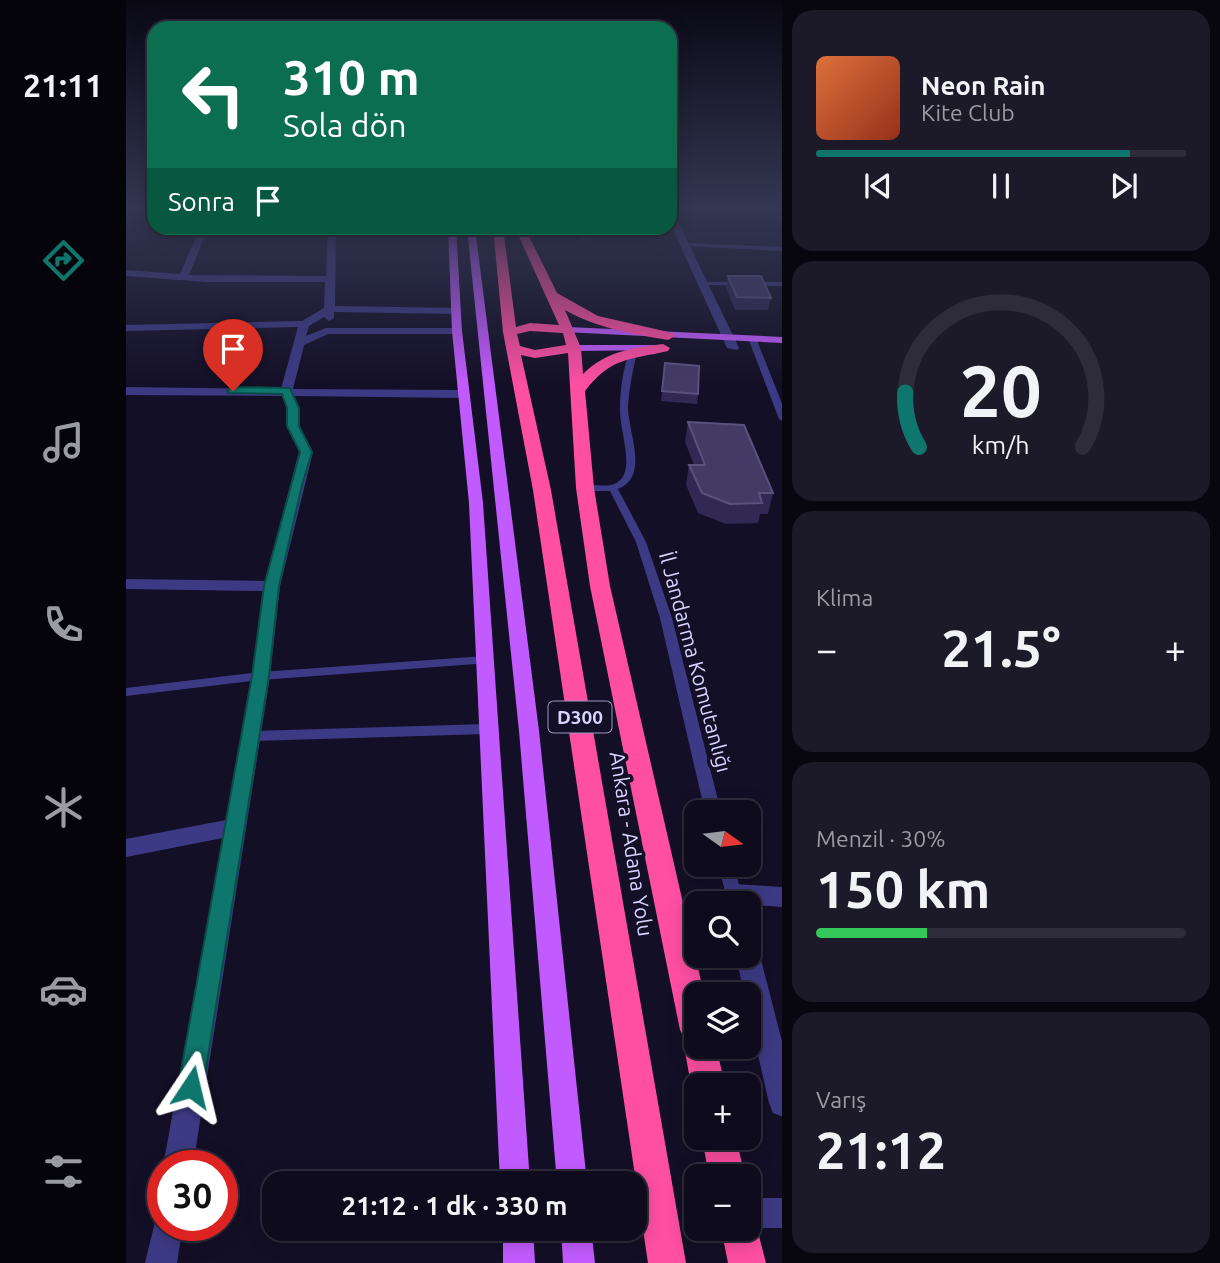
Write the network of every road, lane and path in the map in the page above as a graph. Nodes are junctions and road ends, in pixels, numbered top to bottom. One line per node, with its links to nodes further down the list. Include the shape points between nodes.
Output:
1 (187, 267): 9 (street)
2 (330, 267): 10 (street)
3 (454, 267): 16 (main road)
4 (475, 267): 15 (main road)
5 (503, 267): 21 (highway, Ankara - Adana Yolu / D300)
6 (539, 267): 13 (highway, Ankara - Adana Yolu / D300)
7 (697, 267): 11 (street)
8 (126, 273): 9 (street)
9 (183, 276): 10 (street)
10 (329, 279): 14 (street)
11 (704, 283): 12 (lane); 24 (street)
12 (782, 284)
13 (552, 295): 19 (highway, Ankara - Adana Yolu / D300); 23 (highway, via 575,313)
14 (330, 309): 16 (street); 17 (street); 20 (street)
15 (480, 320): 16 (main road); 16 (main road); 54 (main road, via 528,731)
16 (457, 321): 20 (street); 33 (main road)
17 (304, 324): 18 (street); 25 (street)
18 (126, 328)
19 (568, 330): 21 (highway, via 530,327); 23 (main road); 27 (highway, Ankara - Adana Yolu / D300)
20 (326, 331): 25 (street)
21 (512, 340): 27 (highway, via 544,354); 64 (highway, Ankara - Adana Yolu / D300, via 549,529)
22 (782, 340): 26 (main road)
23 (665, 342): 24 (main road); 27 (main road); 29 (highway)
24 (731, 343): 26 (main road)
25 (298, 344): 32 (street)
26 (755, 344): 28 (main road); 34 (lane)
27 (574, 348): 30 (highway, Ankara - Adana Yolu / D300)
28 (782, 350)
29 (633, 352): 30 (highway, via 593,368); 36 (lane, via 624,418 631,471)
30 (579, 389): 35 (highway, Ankara - Adana Yolu / D300)
31 (126, 391): 32 (street)
32 (286, 391): 33 (street); 38 (street, via 293,408 293,426 306,452)
33 (464, 394): 39 (main road)
34 (782, 419)
35 (585, 488): 36 (lane); 50 (highway, Ankara - Adana Yolu / D300, via 600,586)
36 (613, 488): 44 (lane, İl Jandarma Komutanlığı, via 640,542 666,618)
37 (126, 583): 38 (street)
38 (272, 586): 40 (street)
39 (485, 660): 40 (lane); 42 (main road)
40 (261, 676): 41 (lane); 43 (street)
41 (126, 692)
42 (487, 729): 43 (lane); 53 (main road)
43 (251, 736): 45 (street)
44 (710, 800)
45 (235, 827): 46 (street); 52 (street)
46 (126, 848)
47 (782, 897): 48 (street)
48 (761, 898)
49 (751, 968): 51 (street)
50 (686, 982)
51 (782, 1103)
52 (181, 1150)
53 (514, 1171)
54 (571, 1171)
55 (761, 1213): 56 (street)
56 (782, 1213)
57 (165, 1241): 61 (street)
58 (518, 1241): 62 (main road)
59 (577, 1241): 63 (main road)
60 (742, 1241): 65 (highway)
61 (161, 1263)
62 (519, 1263)
63 (579, 1263)
64 (667, 1263)
65 (747, 1263)

